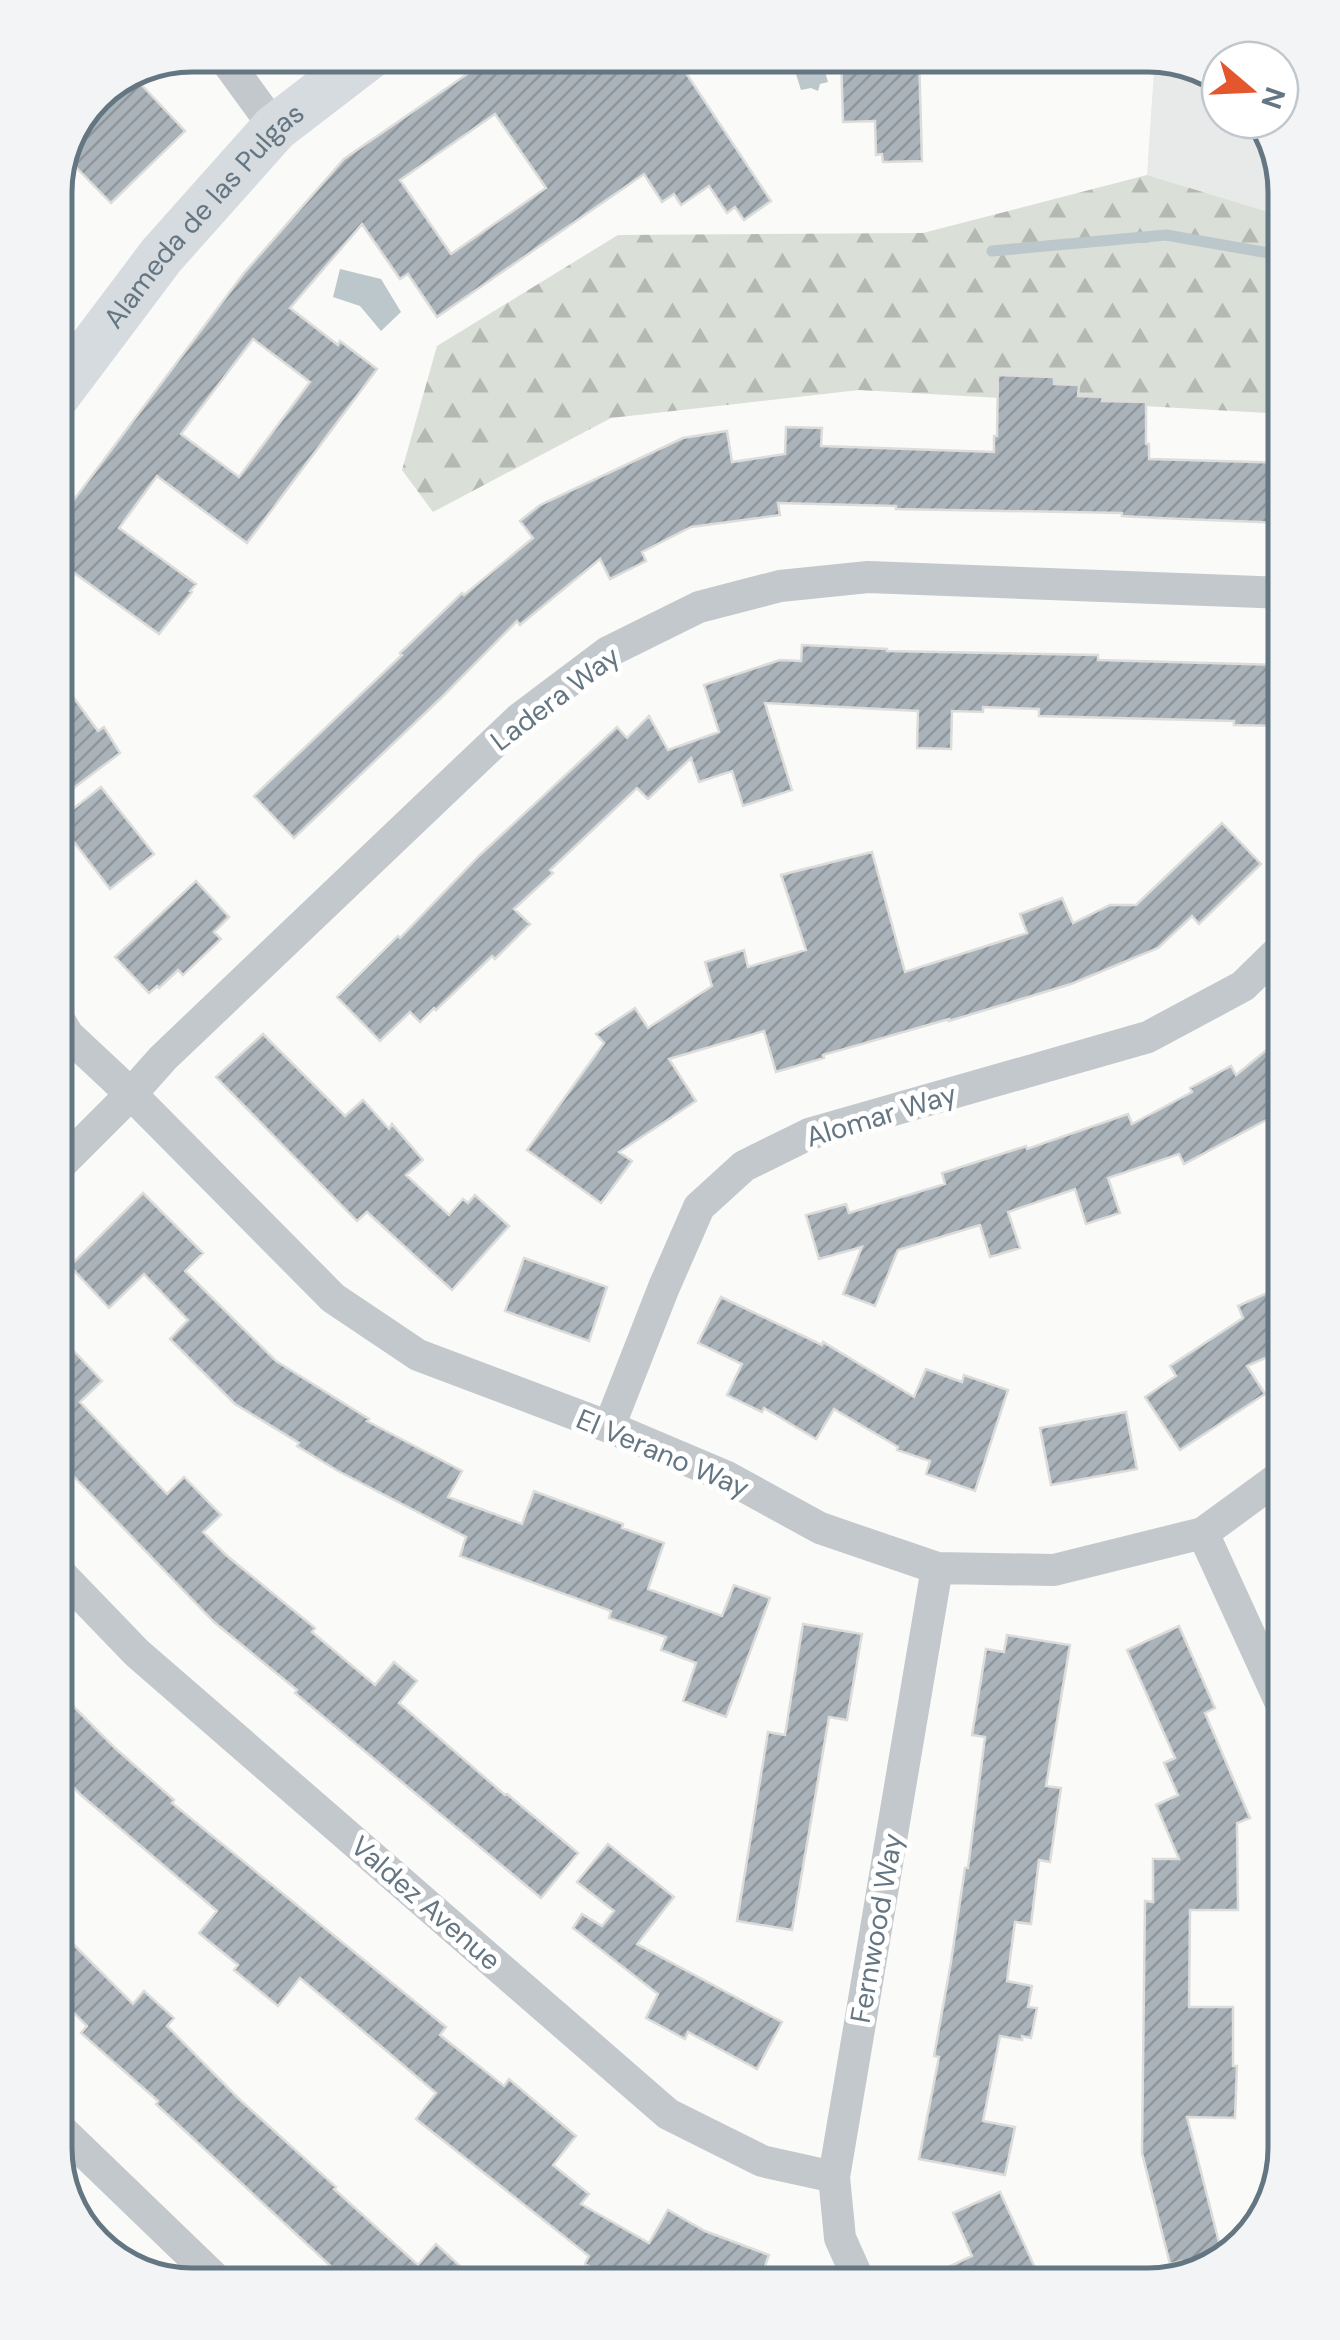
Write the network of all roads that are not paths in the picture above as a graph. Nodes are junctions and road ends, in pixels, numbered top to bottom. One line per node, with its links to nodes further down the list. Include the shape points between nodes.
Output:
1 (235, 73): 3 (street)
2 (347, 73): 3 (main road, Alameda de las Pulgas)
3 (275, 128): 4 (main road, Alameda de las Pulgas, via 161,256)
4 (73, 373)
5 (1268, 591): 8 (street, Ladera Way, via 868,578 780,586 699,607 608,652 519,719)
6 (1268, 962): 10 (street, Alomar Way, via 1243,986 1148,1037 809,1134 744,1166 699,1207)
7 (73, 1040): 8 (street, El Verano Way)
8 (131, 1094): 9 (street); 10 (street, El Verano Way, via 334,1298 418,1354)
9 (73, 1152)
10 (609, 1428): 13 (street, El Verano Way, via 727,1477 820,1528)
11 (1268, 1485): 12 (street)
12 (1202, 1533): 13 (street, El Verano Way, via 1054,1570); 15 (street)
13 (937, 1568): 17 (street, Fernwood Way)
14 (73, 1587): 17 (street, Valdez Avenue, via 137,1653 668,2114 762,2161)
15 (1268, 1675)
16 (73, 2141): 18 (street)
17 (834, 2177): 19 (street, Fernwood Way, via 840,2238)
18 (203, 2267)
19 (853, 2268)

